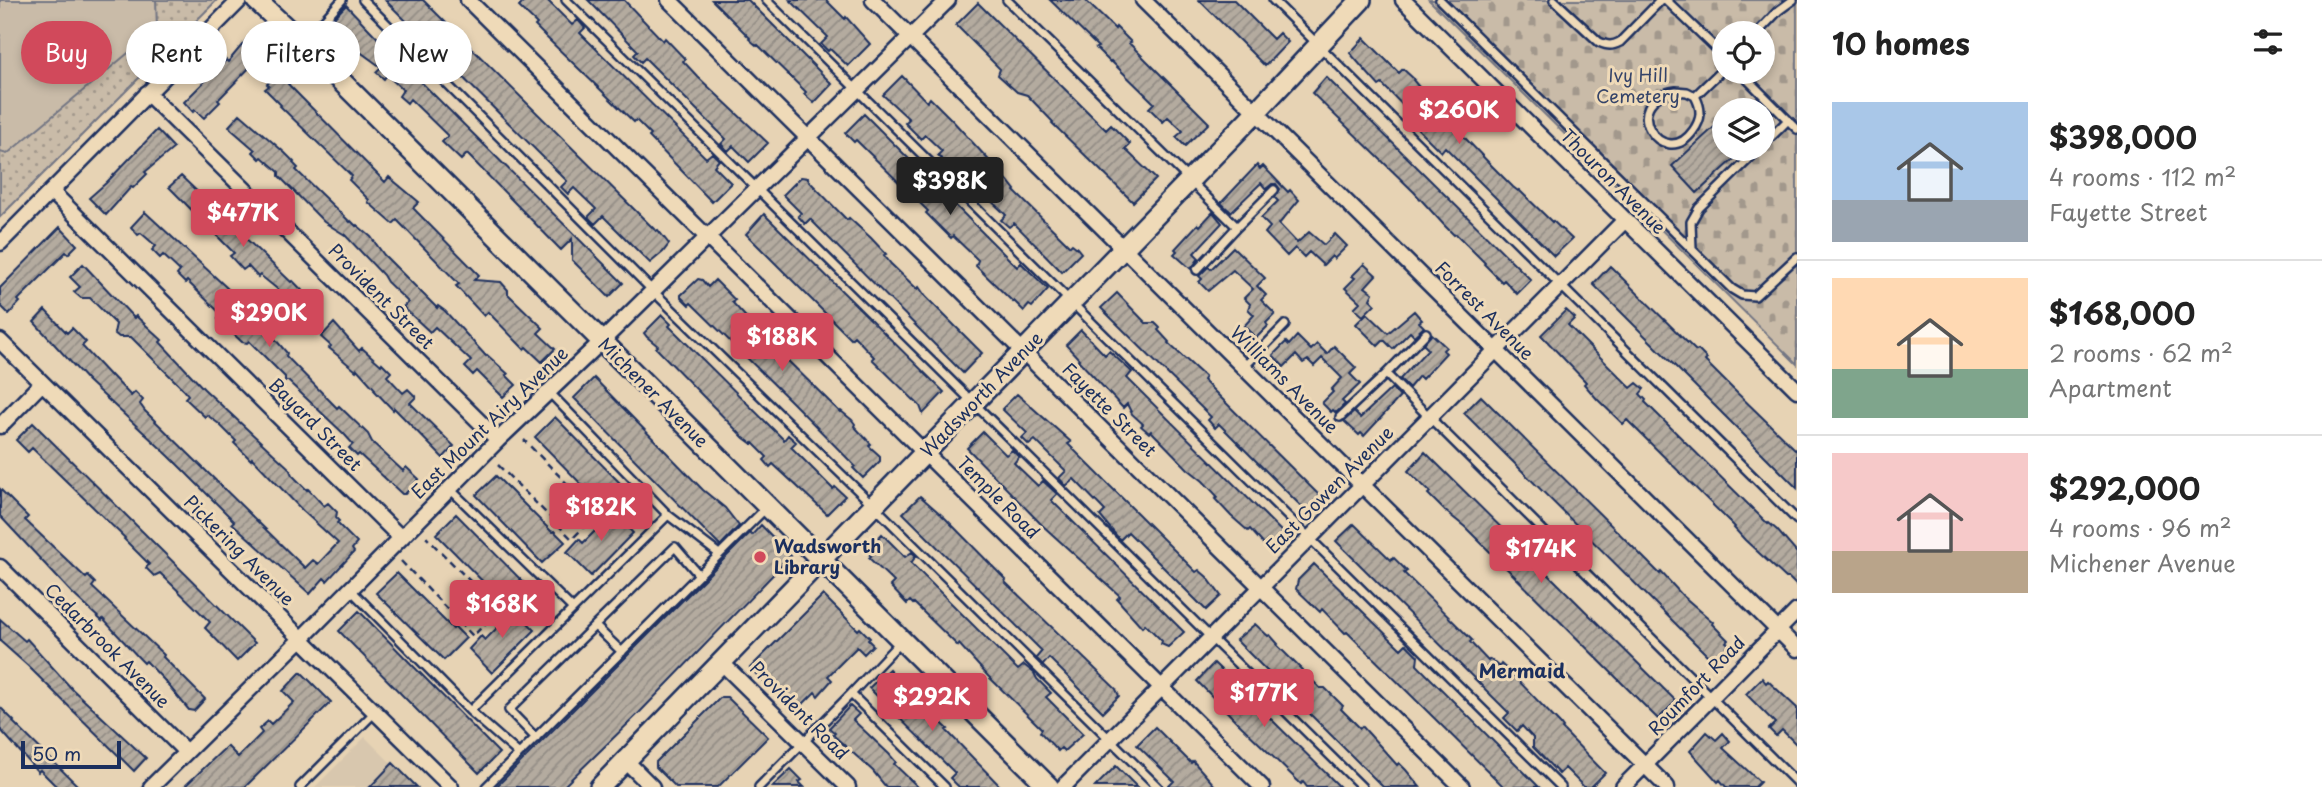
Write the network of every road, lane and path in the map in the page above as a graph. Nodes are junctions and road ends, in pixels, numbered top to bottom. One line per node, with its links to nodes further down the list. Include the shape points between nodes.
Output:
1 (240, 0): 30 (street)
2 (256, 0): 20 (street, Michener Avenue)
3 (342, 0): 21 (lane)
4 (363, 0): 51 (lane)
5 (468, 0): 44 (street, Temple Road)
6 (566, 0): 39 (lane)
7 (669, 0): 36 (street, Fayette Street)
8 (766, 0): 29 (lane)
9 (873, 0): 23 (street, Williams Avenue)
10 (948, 0): 23 (street, East Mount Airy Avenue)
11 (1007, 0): 38 (lane)
12 (1143, 0): 32 (street, Forrest Avenue)
13 (1273, 0): 25 (lane)
14 (1361, 0): 25 (street, Wadsworth Avenue)
15 (1403, 0): 42 (street, Thouron Avenue)
16 (1440, 0): 47 (lane)
17 (1554, 0): 18 (lane, via 1606,46 1620,42)
18 (1664, 0): 24 (lane)
19 (1793, 0): 22 (lane)
20 (279, 21)
21 (323, 21)
22 (1769, 21)
23 (910, 36): 29 (street, East Mount Airy Avenue); 46 (street, Williams Avenue)
24 (1712, 45)
25 (1319, 46): 32 (street, Wadsworth Avenue); 50 (lane)
26 (1712, 80): 31 (lane)
27 (344, 84): 56 (street, Michener Avenue)
28 (1752, 84): 33 (lane)
29 (857, 90): 36 (street, East Mount Airy Avenue); 52 (lane)
30 (147, 93): 41 (street); 68 (street, Provident Street)
31 (1695, 96): 31 (lane, via 1676,91 1654,100 1647,124 1656,138 1672,144 1688,138 1701,112)
32 (1256, 112): 38 (street, Wadsworth Avenue); 57 (street, Forrest Avenue)
33 (1788, 120): 34 (lane); 35 (lane)
34 (1797, 130)
35 (1775, 133)
36 (808, 138): 39 (street, East Mount Airy Avenue); 58 (street, Fayette Street)
37 (1747, 161): 47 (lane, via 1699,208 1691,222)
38 (1189, 180): 43 (lane); 46 (street, Wadsworth Avenue)
39 (756, 188): 44 (street, East Mount Airy Avenue); 64 (lane)
40 (1274, 190): 43 (lane)
41 (52, 191): 45 (street); 80 (street, Bayard Street)
42 (1625, 220): 50 (street, East Gowen Avenue); 62 (street, Thouron Avenue)
43 (1237, 228): 49 (lane)
44 (708, 237): 51 (street, East Mount Airy Avenue); 70 (street, Temple Road)
45 (0, 243)
46 (1123, 248): 52 (street, Wadsworth Avenue); 59 (street, Williams Avenue)
47 (1692, 249): 48 (lane, via 1732,289 1755,296)
48 (1797, 257)
49 (1197, 270)
50 (1560, 285): 57 (street, East Gowen Avenue); 77 (lane)
51 (653, 291): 56 (street, East Mount Airy Avenue); 75 (lane)
52 (1072, 301): 58 (street, Wadsworth Avenue); 79 (lane)
53 (1285, 325): 59 (lane)
54 (1426, 333): 60 (lane)
55 (0, 341): 61 (street, Pickering Avenue)
56 (601, 342): 63 (street, East Mount Airy Avenue); 74 (street, Michener Avenue)
57 (1496, 350): 66 (street, East Gowen Avenue); 91 (street, Forrest Avenue)
58 (1023, 351): 64 (street, Wadsworth Avenue); 86 (street, Fayette Street)
59 (1244, 367): 72 (street, Williams Avenue)
60 (1386, 374): 65 (lane); 66 (lane)
61 (42, 383): 67 (street); 93 (street, Pickering Avenue)
62 (1797, 390)
63 (549, 392): 68 (street, East Mount Airy Avenue); 76 (lane)
64 (974, 402): 70 (street, Wadsworth Avenue); 92 (lane)
65 (1340, 417)
66 (1429, 418): 72 (street, East Gowen Avenue); 100 (lane)
67 (0, 426)
68 (498, 440): 73 (street, East Mount Airy Avenue)
69 (524, 440): 71 (path, via 597,514 572,539)
70 (925, 453): 75 (street, Wadsworth Avenue); 98 (street, Temple Road)
71 (498, 465)
72 (1362, 485): 79 (street, East Gowen Avenue); 109 (street, Williams Avenue)
73 (450, 489): 80 (street, East Mount Airy Avenue); 88 (lane)
74 (768, 506): 81 (lane); 82 (street, Michener Avenue)
75 (874, 506): 82 (street, Wadsworth Avenue); 104 (lane)
76 (668, 515): 81 (lane); 88 (lane)
77 (1797, 520)
78 (426, 537): 83 (path, via 499,610 473,636)
79 (1310, 537): 86 (street, East Gowen Avenue); 126 (lane)
80 (401, 538): 87 (street, East Mount Airy Avenue)
81 (719, 554): 85 (lane)
82 (821, 560): 94 (street, Michener Avenue); 97 (street, Wadsworth Avenue)
83 (401, 562)
84 (0, 567): 106 (street, Cedarbrook Avenue)
85 (699, 575): 90 (lane, via 675,547); 96 (lane)
86 (1260, 587): 92 (street, East Gowen Avenue); 125 (street, Fayette Street)
87 (350, 589): 93 (street, East Mount Airy Avenue); 102 (lane)
88 (573, 609): 102 (lane)
89 (1797, 611): 91 (street, Roumfort Road)
90 (595, 626): 96 (lane); 103 (lane, via 509,710)
91 (1778, 630): 95 (street, Forrest Avenue); 100 (street, Roumfort Road)
92 (1211, 637): 98 (street, East Gowen Avenue); 124 (lane)
93 (301, 639): 101 (street, Pickering Avenue); 106 (street, East Mount Airy Avenue)
94 (902, 640): 99 (lane); 120 (street, Michener Avenue)
95 (1797, 649)
96 (622, 652): 103 (lane)
97 (722, 663): 105 (street, Provident Road); 108 (street, Wadsworth Avenue)
98 (1162, 687): 104 (street, East Gowen Avenue); 123 (street, Temple Road)
99 (850, 694): 105 (lane); 119 (lane)
100 (1712, 698): 109 (street, Roumfort Road); 110 (lane)
101 (376, 711): 113 (lane); 114 (street, Pickering Avenue)
102 (471, 711): 107 (lane)
103 (536, 738): 107 (lane)
104 (1110, 739): 121 (street, East Gowen Avenue); 122 (lane)
105 (804, 742): 117 (lane); 118 (street, Provident Road)
106 (186, 752): 112 (street, East Mount Airy Avenue)
107 (519, 754): 115 (lane)
108 (626, 761): 111 (street, Wadsworth Avenue); 116 (street)
109 (1645, 766): 127 (street, Roumfort Road); 128 (street, Williams Avenue)
110 (1797, 783)
111 (603, 786)
112 (151, 787)
113 (300, 787)
114 (451, 787)
115 (486, 787)
116 (652, 787)
117 (759, 787)
118 (848, 787)
119 (945, 787)
120 (1049, 787)
121 (1062, 787)
122 (1158, 787)
123 (1262, 787)
124 (1362, 787)
125 (1462, 787)
126 (1561, 787)
127 (1623, 787)
128 (1667, 787)

